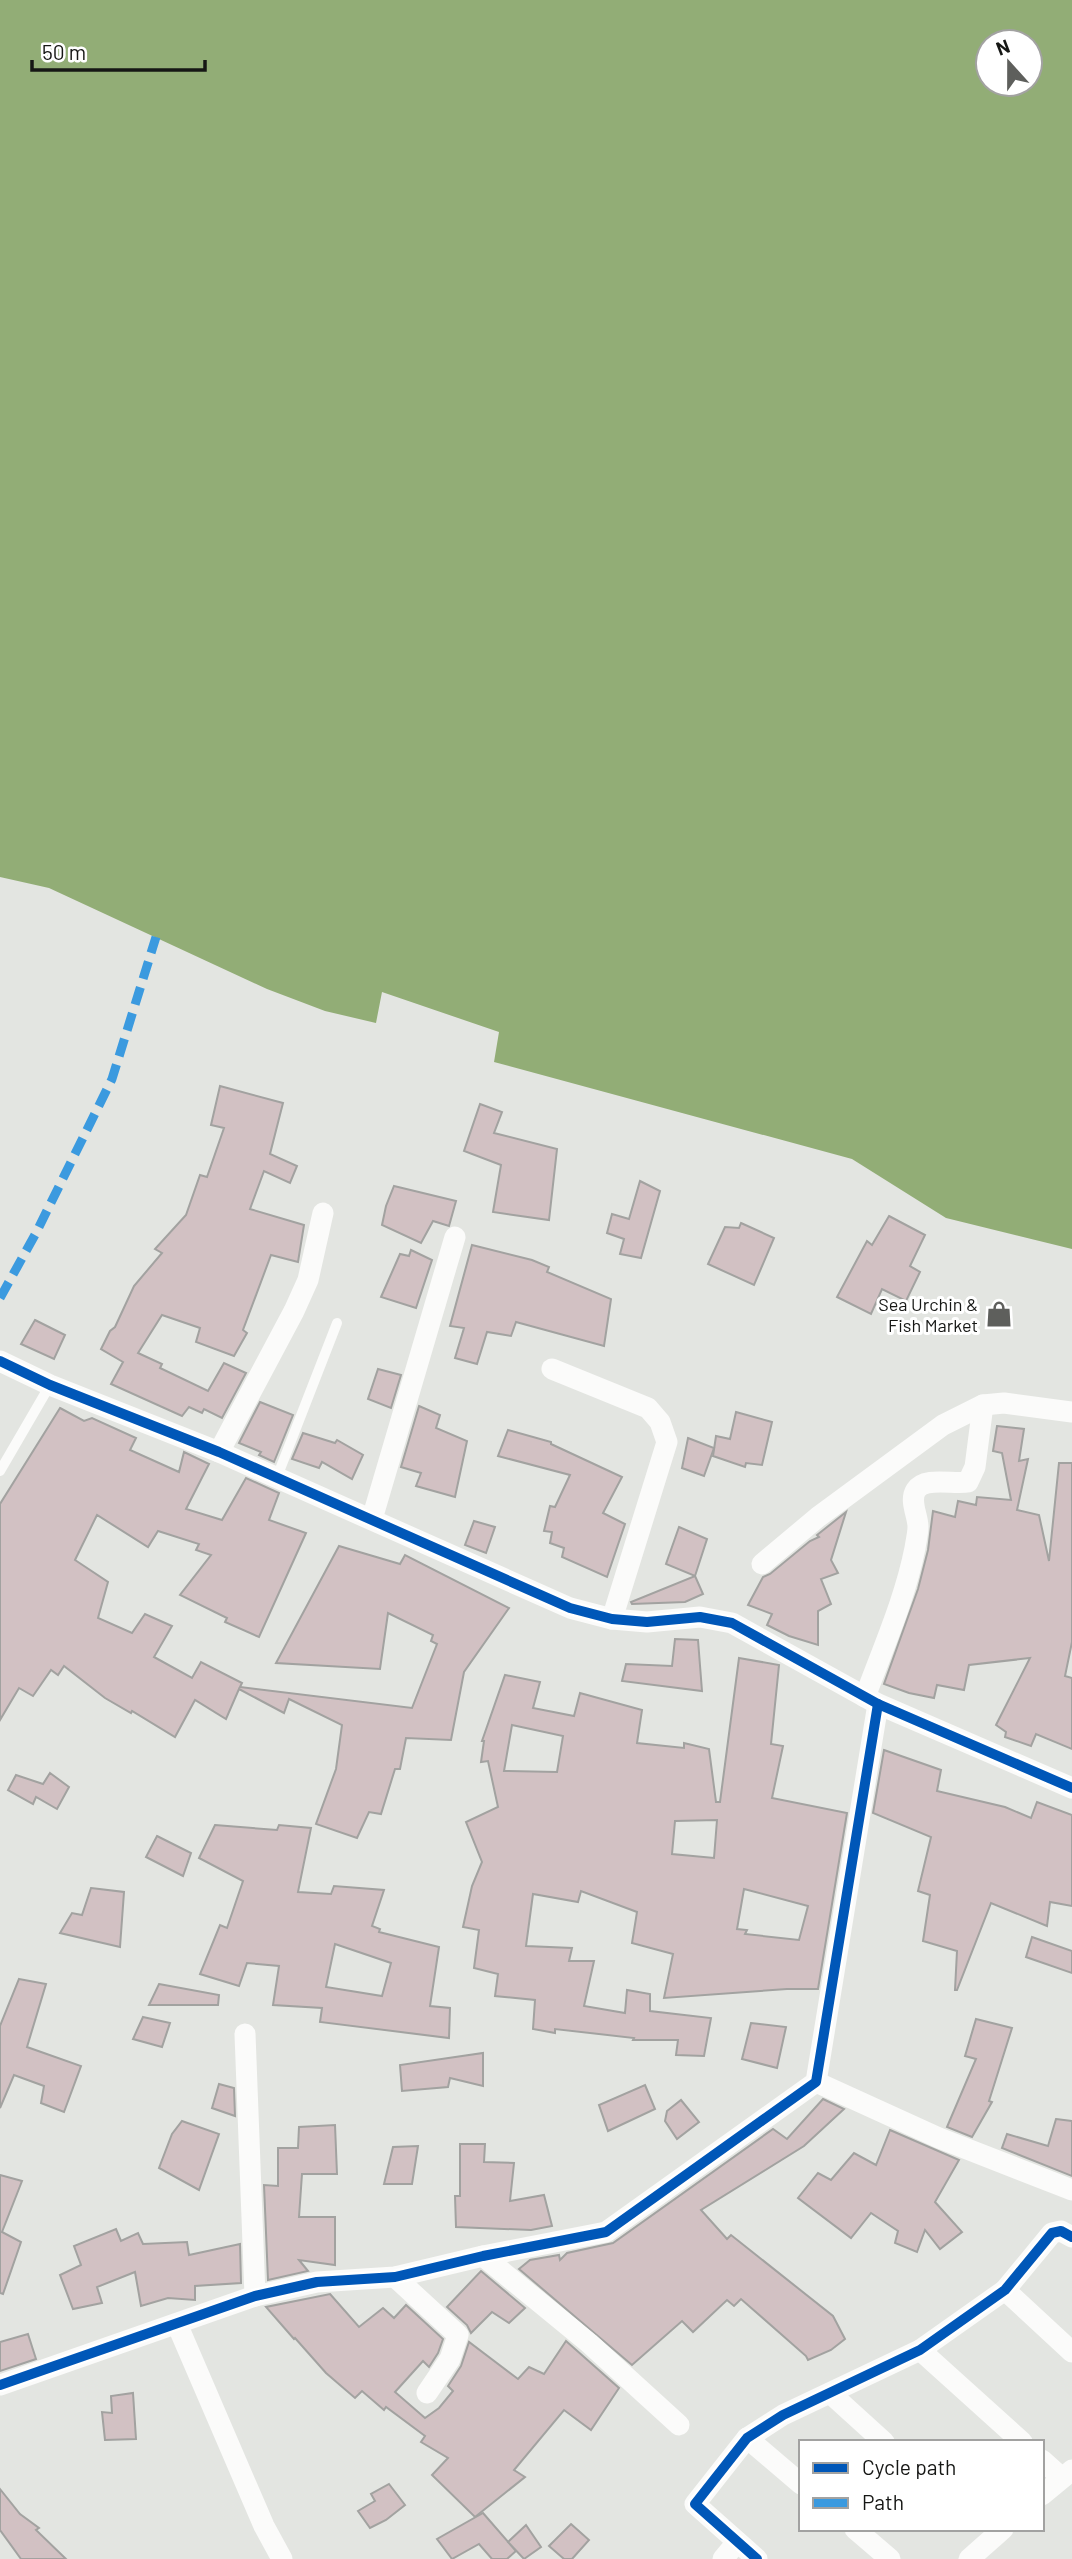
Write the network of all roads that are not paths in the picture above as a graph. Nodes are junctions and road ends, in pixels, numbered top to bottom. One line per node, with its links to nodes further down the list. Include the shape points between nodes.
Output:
1 (323, 1213): 9 (street, via 308,1280)
2 (455, 1237): 12 (street)
3 (337, 1323): 11 (lane)
4 (0, 1361): 6 (street)
5 (552, 1369): 14 (street, via 648,1408 660,1422 667,1442)
6 (50, 1385): 9 (street); 10 (lane)
7 (983, 1405): 8 (street, via 1004,1403); 13 (street, via 943,1425); 15 (street, via 975,1467 968,1482 923,1483 915,1493 918,1527 913,1555)
8 (1072, 1412)
9 (219, 1452): 11 (street)
10 (0, 1471)
11 (276, 1477): 12 (street)
12 (372, 1520): 14 (street, via 570,1608)
13 (762, 1564)
14 (612, 1619): 15 (street, via 646,1622 700,1617 732,1623)
15 (872, 1700): 16 (street); 18 (street)
16 (1072, 1788)
17 (245, 2034): 24 (street)
18 (816, 2082): 19 (street, via 939,2138); 21 (street, via 606,2232)
19 (1072, 2190)
20 (1072, 2237): 23 (street, via 1061,2231 1052,2233)
21 (483, 2256): 22 (street); 31 (street)
22 (395, 2277): 24 (street, via 317,2282); 29 (street, via 458,2335 450,2359)
23 (1005, 2290): 26 (street); 27 (street)
24 (255, 2296): 25 (street)
25 (177, 2324): 28 (street); 42 (street)
26 (920, 2350): 30 (street); 34 (street)
27 (1072, 2352)
28 (0, 2385)
29 (427, 2393)
30 (830, 2393): 32 (street); 33 (street)
31 (679, 2425)
32 (747, 2438): 37 (street); 41 (street, via 695,2504)
33 (882, 2440)
34 (1020, 2440)
35 (1044, 2461): 36 (street)
36 (1067, 2474): 38 (street)
37 (799, 2482)
38 (1044, 2494)
39 (857, 2531): 45 (street)
40 (992, 2532): 46 (street)
41 (737, 2542): 43 (street); 44 (street)
42 (282, 2559)
43 (723, 2559)
44 (757, 2559)
45 (890, 2559)
46 (969, 2559)

